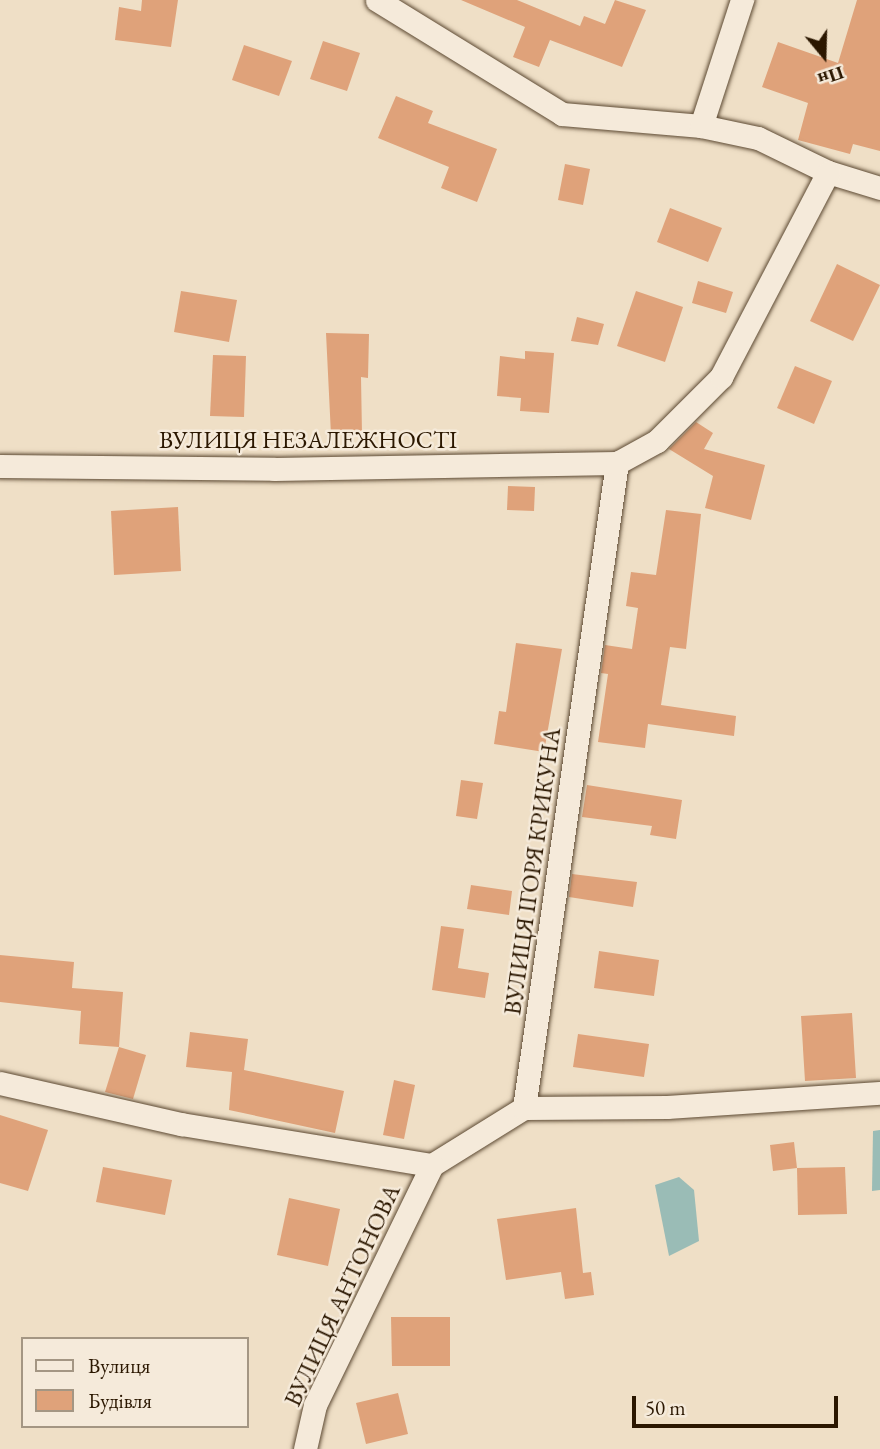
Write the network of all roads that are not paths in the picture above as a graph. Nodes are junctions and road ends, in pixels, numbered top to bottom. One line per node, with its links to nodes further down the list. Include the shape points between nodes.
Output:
1 (377, 0): 3 (street, via 473,65 562,114)
2 (742, 0): 3 (street)
3 (701, 126): 4 (street, via 758,138)
4 (828, 172): 5 (street); 6 (street, via 721,377 657,441)
5 (880, 188)
6 (617, 463): 7 (street, ВУЛИЦЯ НЕЗАЛЕЖНОСТІ, via 274,469); 10 (street, ВУЛИЦЯ ІГОРЯ КРИКУНА)
7 (0, 466)
8 (0, 1083): 11 (street, via 181,1124)
9 (880, 1093): 10 (street, via 667,1107)
10 (524, 1108): 11 (street)
11 (432, 1165): 12 (street, ВУЛИЦЯ АНТОНОВА, via 314,1405)
12 (304, 1449)

